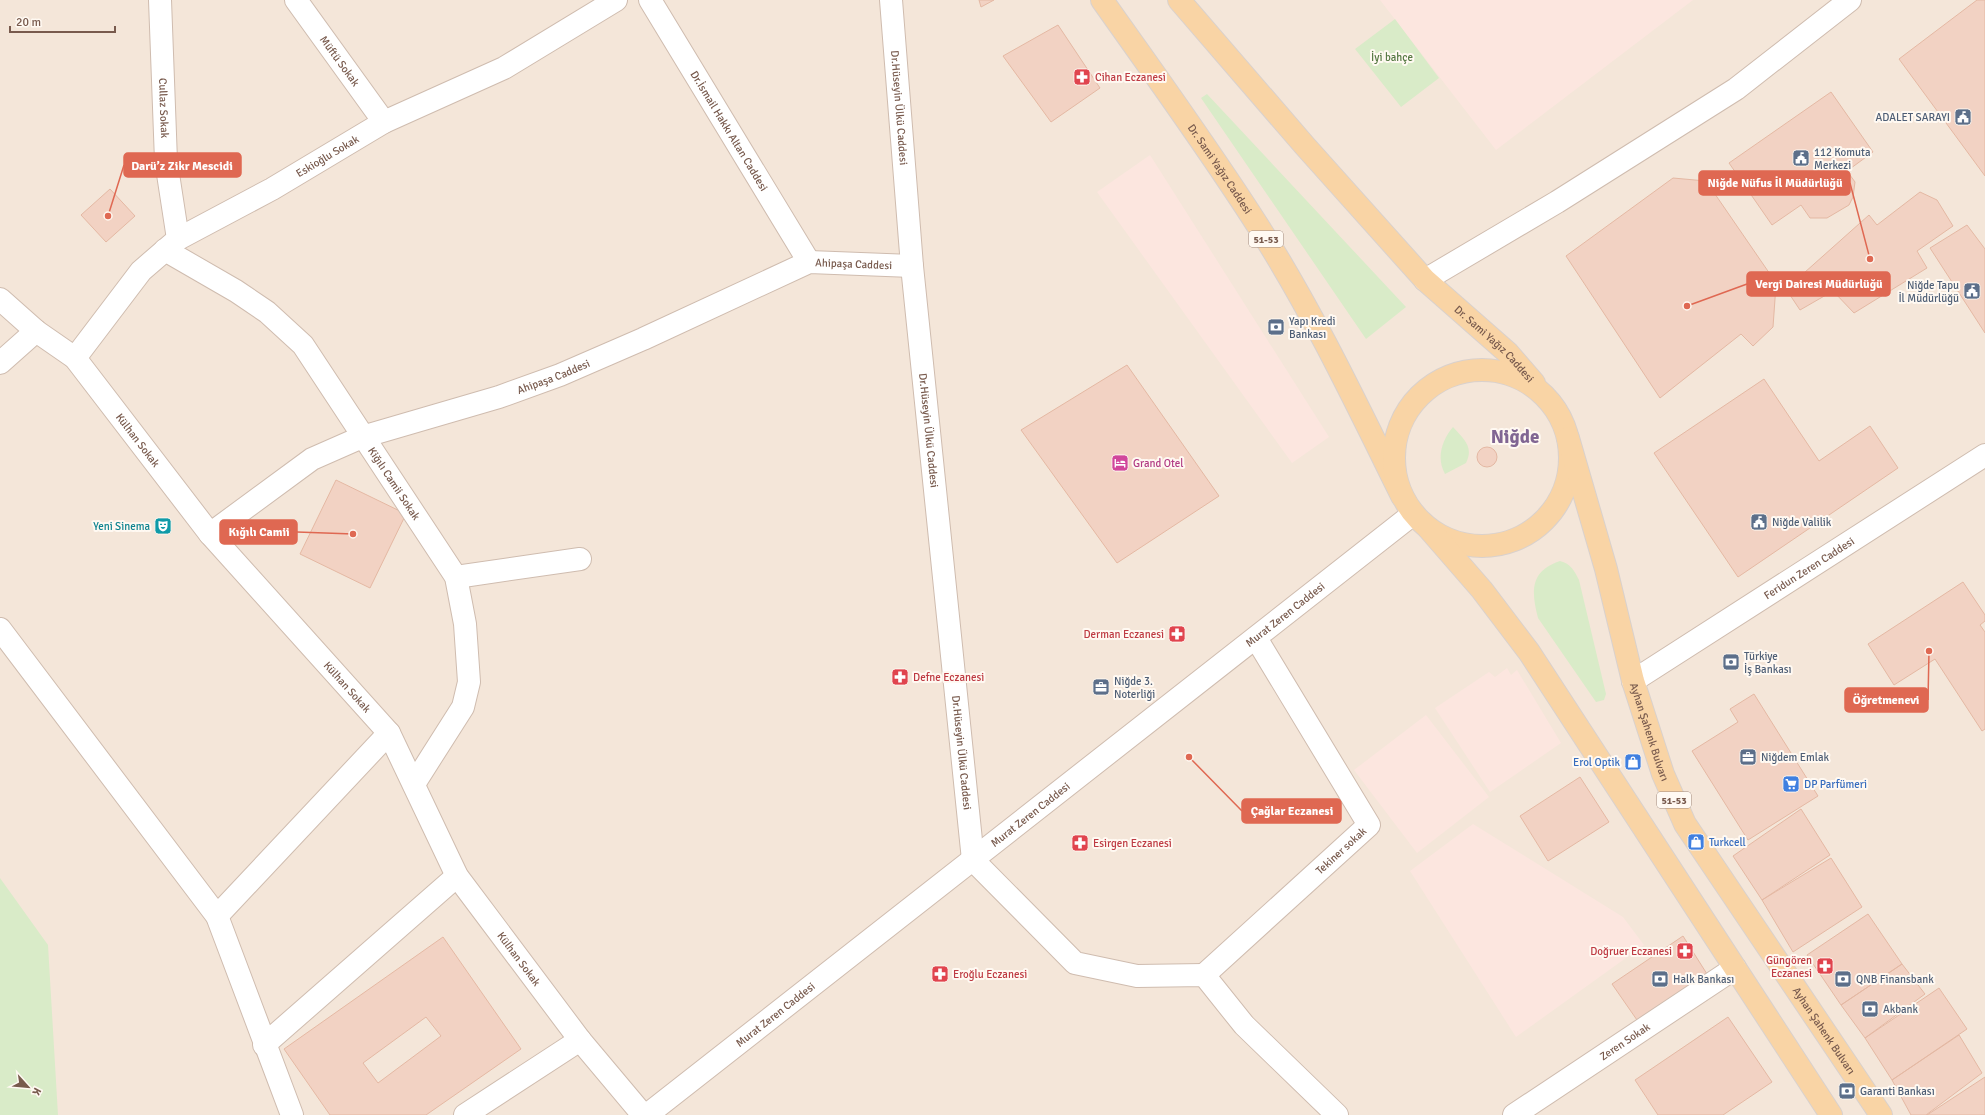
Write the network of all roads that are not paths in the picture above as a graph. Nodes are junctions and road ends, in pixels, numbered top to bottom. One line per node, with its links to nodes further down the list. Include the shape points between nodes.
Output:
1 (160, 0): 10 (street, Cullaz Sokak)
2 (296, 0): 9 (street, Müftü Sokak)
3 (616, 0): 9 (street, Eskioğlu Sokak, via 504,68)
4 (650, 0): 11 (street, Dr.İsmail Hakkı Altan Caddesi)
5 (891, 0): 12 (street, Dr.Hüseyin Ülkü Caddesi)
6 (1102, 0): 22 (main road, Dr. Sami Yağız Caddesi / 51-53, via 1217,162 1259,227 1335,361)
7 (1179, 0): 13 (main road, Dr. Sami Yağız Caddesi)
8 (1850, 0): 13 (street, via 1736,89 1557,202)
9 (384, 122): 10 (street, Eskioğlu Sokak, via 272,189)
10 (171, 244): 16 (street, Eskioğlu Sokak, via 141,271); 19 (street, Kiğılı Camii Sokak, via 267,312 303,345)
11 (809, 262): 12 (street, Ahipaşa Caddesi); 19 (street, Ahipaşa Caddesi, via 643,340 560,375 500,397)
12 (912, 266): 33 (street, Dr.Hüseyin Ülkü Caddesi)
13 (1425, 280): 18 (main road, Dr. Sami Yağız Caddesi, via 1508,353)
14 (0, 299): 15 (street, Külhan Sokak)
15 (36, 331): 16 (street, Külhan Sokak); 17 (street)
16 (75, 358): 25 (street, Külhan Sokak)
17 (0, 363)
18 (1551, 404): 20 (main road, via 1562,420); 22 (main road, via 1538,390 1502,372 1480,370 1458,373 1438,382 1421,395 1407,412 1398,432 1394,453 1395,475)
19 (362, 437): 25 (street, Ahipaşa Caddesi, via 312,459); 27 (street, Kiğılı Camii Sokak)
20 (1568, 438): 24 (main road, via 1569,470 1562,496 1552,512 1522,537 1504,544 1466,546 1447,540); 30 (main road, Ayhan Şahenk Bulvarı / 51-53, via 1606,569)
21 (1985, 455): 30 (street, Feridun Zeren Caddesi)
22 (1402, 496): 23 (main road)
23 (1413, 514): 24 (main road); 29 (street, Murat Zeren Caddesi)
24 (1429, 529): 36 (main road, via 1482,590 1529,652)
25 (210, 534): 31 (street, Külhan Sokak)
26 (580, 558): 27 (street)
27 (456, 577): 32 (street, Kiğılı Camii Sokak, via 465,624 469,682 463,707)
28 (0, 629): 35 (street)
29 (1256, 638): 33 (street, Murat Zeren Caddesi); 37 (street, Tekiner sokak, via 1369,825)
30 (1633, 681): 47 (main road, Ayhan Şahenk Bulvarı / 51-53, via 1663,774 1685,824)
31 (389, 733): 32 (street, Külhan Sokak); 35 (street)
32 (414, 784): 34 (street, Külhan Sokak)
33 (973, 860): 37 (street, via 1075,963 1137,976); 43 (street, Murat Zeren Caddesi)
34 (457, 876): 38 (street, Külhan Sokak); 39 (street)
35 (217, 916): 39 (street)
36 (1735, 968): 45 (street, Zeren Sokak); 46 (main road)
37 (1204, 975): 44 (street, via 1244,1025)
38 (580, 1040): 41 (street); 42 (street, Külhan Sokak)
39 (264, 1045): 40 (street)
40 (292, 1115)
41 (465, 1115)
42 (643, 1115)
43 (647, 1115)
44 (1337, 1115)
45 (1514, 1115)
46 (1831, 1115)
47 (1881, 1115)

